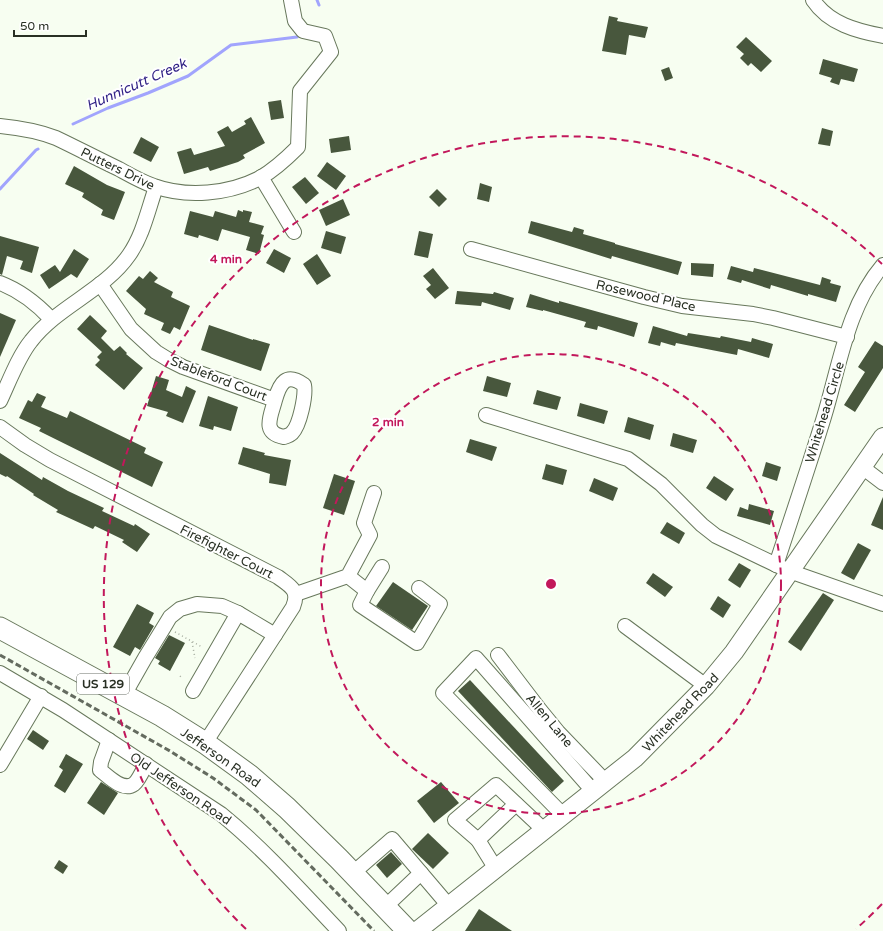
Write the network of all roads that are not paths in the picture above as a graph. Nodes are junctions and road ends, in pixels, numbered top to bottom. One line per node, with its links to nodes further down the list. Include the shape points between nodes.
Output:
1 (291, 0): 5 (street, Putters Drive, via 295,21 303,31 325,36 331,52 300,91 298,147)
2 (813, 0): 3 (street, via 842,25)
3 (883, 36)
4 (0, 126): 6 (street, Putters Drive, via 41,132)
5 (261, 177): 6 (street, Putters Drive, via 235,188 213,192 181,192); 7 (street)
6 (156, 187): 11 (street, via 130,255)
7 (294, 232)
8 (471, 249): 13 (street, Rosewood Place, via 644,298 682,306 753,314)
9 (883, 265): 13 (street, Whitehead Circle, via 864,292)
10 (0, 283): 12 (street, via 25,295)
11 (100, 284): 12 (street); 14 (street, Stableford Court, via 131,329 156,352 184,367)
12 (51, 319): 15 (street, via 30,341)
13 (847, 337): 23 (street, Whitehead Circle)
14 (275, 400)
15 (0, 401)
16 (486, 415): 23 (street, via 628,459 661,484 708,531)
17 (0, 427): 27 (street, Firefighter Court, via 50,460 278,577)
18 (883, 437): 19 (main road, Whitehead Road)
19 (862, 467): 20 (street); 23 (main road, Whitehead Road)
20 (883, 483)
21 (374, 493): 24 (street, via 364,523 370,535)
22 (382, 567): 26 (street)
23 (783, 568): 28 (street); 35 (main road, Whitehead Road, via 734,652)
24 (348, 576): 26 (street); 27 (street)
25 (419, 588): 26 (street, via 440,604 417,643 360,604)
26 (367, 591)
27 (296, 594): 32 (street, via 293,607)
28 (883, 604)
29 (238, 613): 32 (street); 36 (street); 37 (street, via 222,606 197,604 180,609 170,617)
30 (625, 626): 35 (street)
31 (0, 628): 37 (highway, Jefferson Road / US 129)
32 (275, 635): 40 (street)
33 (498, 655): 43 (street, Allen Lane)
34 (0, 674): 38 (street, Old Jefferson Road)
35 (706, 686): 43 (main road, Whitehead Road, via 635,758)
36 (193, 691)
37 (124, 695): 40 (highway, Jefferson Road / US 129)
38 (41, 696): 39 (street, Old Jefferson Road); 42 (street)
39 (109, 740): 41 (street, Old Jefferson Road); 41 (street, via 100,770 119,784 125,787 134,784)
40 (204, 743): 49 (highway, Jefferson Road / US 129, via 250,775)
41 (146, 764): 53 (street, Old Jefferson Road, via 242,831)
42 (0, 765)
43 (599, 786): 45 (main road, Whitehead Road); 45 (street, via 476,658 443,692)
44 (516, 804): 46 (street); 47 (street); 47 (street, via 496,785 455,820)
45 (563, 815): 46 (main road, Whitehead Road)
46 (544, 830): 48 (main road, Whitehead Road)
47 (478, 840): 48 (street)
48 (496, 869): 51 (main road, Whitehead Road)
49 (353, 873): 50 (street, via 392,839); 52 (highway, Jefferson Road / US 129)
50 (421, 873): 51 (street); 52 (street)
51 (449, 906): 55 (main road, Whitehead Road)
52 (386, 908): 54 (highway, Jefferson Road / US 129)
53 (339, 931)
54 (408, 931)
55 (417, 931)

